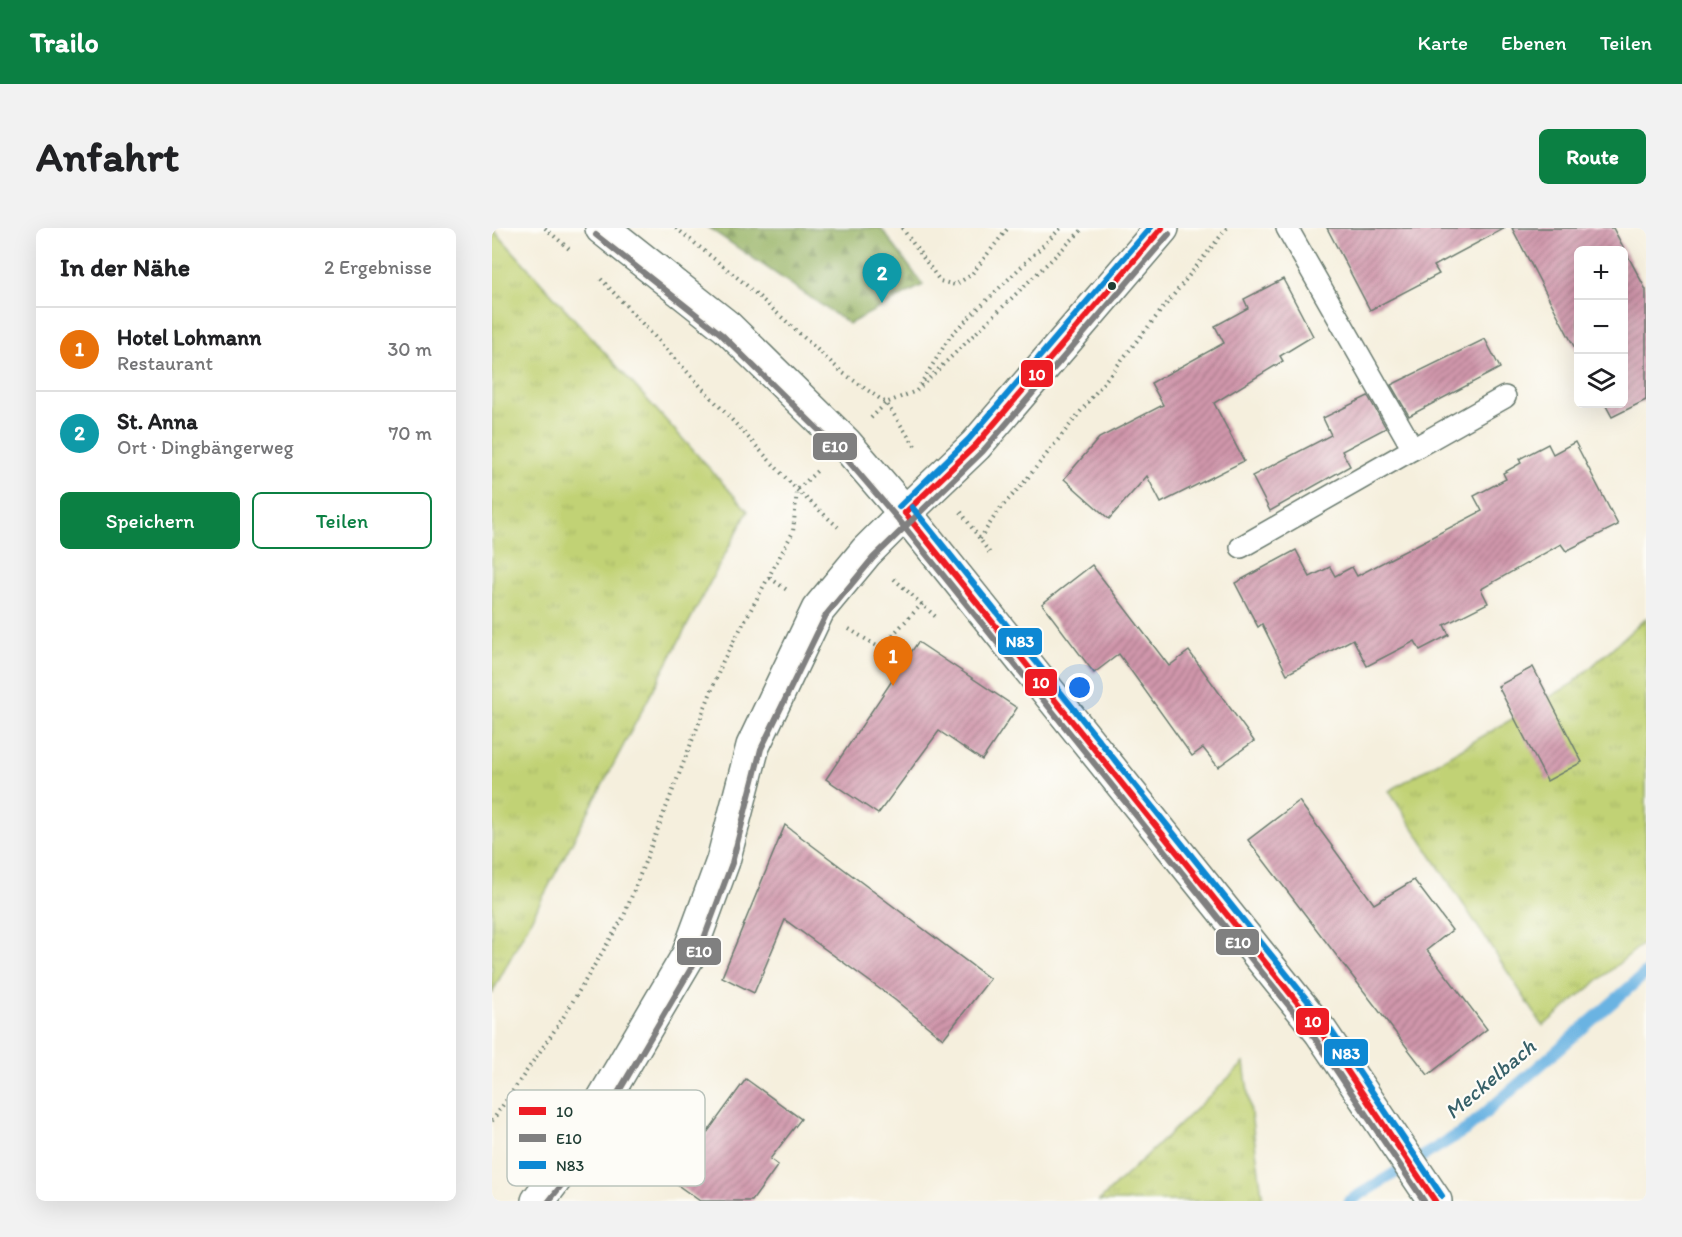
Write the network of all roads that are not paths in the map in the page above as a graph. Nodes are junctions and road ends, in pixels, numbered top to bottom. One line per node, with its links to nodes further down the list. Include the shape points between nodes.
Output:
1 (602, 228): 6 (street, via 727,327 845,443)
2 (1162, 228): 6 (street, via 976,445)
3 (1287, 228): 5 (lane)
4 (1505, 397): 5 (lane)
5 (1413, 449): 7 (lane)
6 (905, 513): 8 (street, via 818,610 753,746 723,861 688,956); 10 (street, via 1321,1032)
7 (1241, 546)
8 (609, 1090)
9 (549, 1186): 11 (street)
10 (1432, 1196)
11 (538, 1201)

